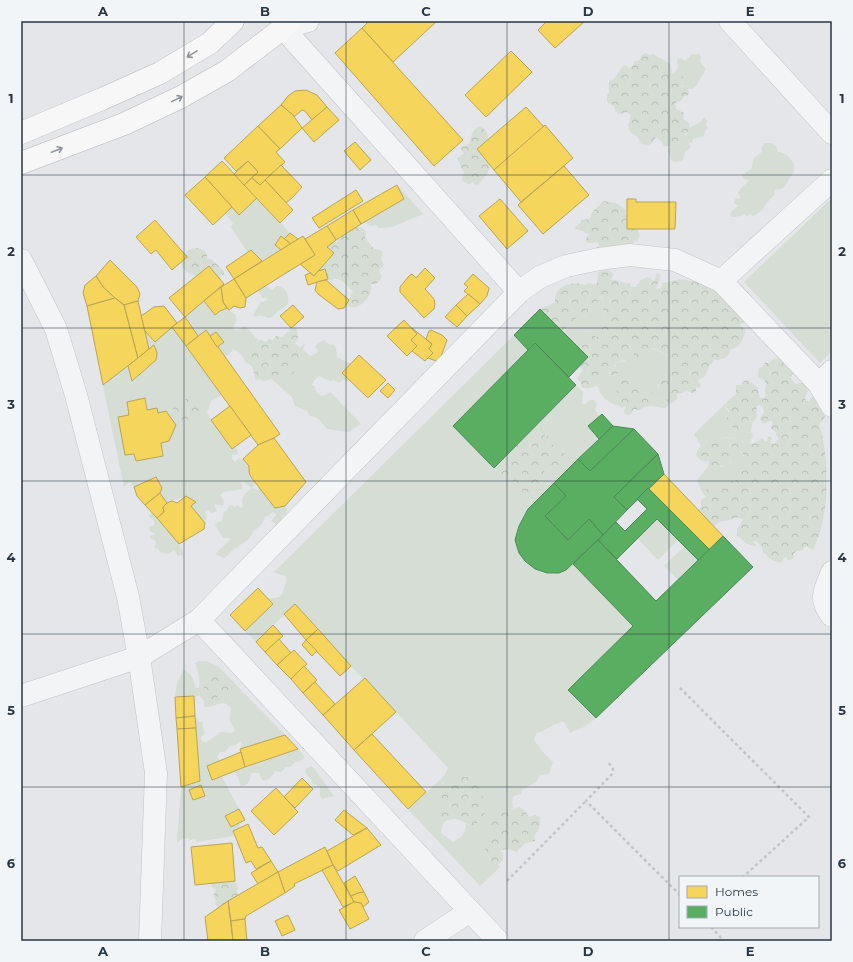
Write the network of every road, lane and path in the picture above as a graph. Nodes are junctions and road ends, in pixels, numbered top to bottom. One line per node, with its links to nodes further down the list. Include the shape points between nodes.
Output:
1 (226, 21): 6 (street)
2 (233, 21): 6 (highway)
3 (308, 21): 5 (street)
4 (730, 21): 8 (street)
5 (287, 25): 9 (highway, one-way to 5, via 124,124 181,97 227,71); 13 (street)
6 (210, 42): 7 (highway, one-way to 7, via 160,73)
7 (21, 133)
8 (832, 133)
9 (21, 164)
10 (832, 180): 12 (street)
11 (23, 268): 19 (street, via 56,329 76,395 128,597)
12 (721, 281): 13 (street, via 675,260 630,255 566,266 540,277); 14 (street)
13 (518, 292): 18 (street)
14 (825, 378): 15 (street)
15 (832, 406)
16 (832, 572): 17 (street, via 823,597 825,608)
17 (832, 616)
18 (198, 620): 19 (street); 27 (street)
19 (139, 657): 21 (street); 29 (street, via 156,773)
20 (680, 688): 24 (path, via 809,817)
21 (21, 696)
22 (610, 763): 23 (path, via 613,768 612,774)
23 (586, 800): 25 (path); 26 (path)
24 (743, 876)
25 (507, 881)
26 (679, 894)
27 (470, 911): 30 (street); 31 (street)
28 (712, 928): 32 (path)
29 (150, 941)
30 (425, 941)
31 (498, 941)
32 (724, 941)

